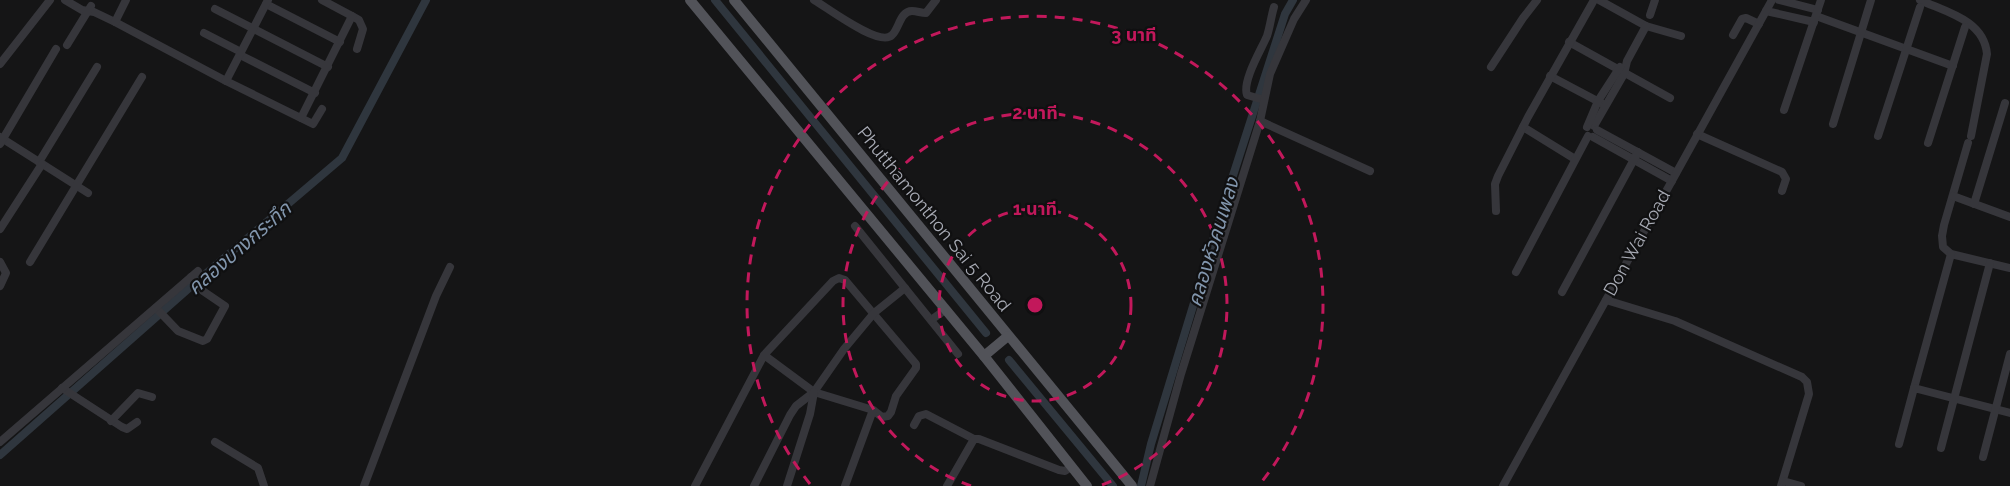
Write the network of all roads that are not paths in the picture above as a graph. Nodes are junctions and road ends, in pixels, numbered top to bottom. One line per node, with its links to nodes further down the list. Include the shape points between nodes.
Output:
1 (50, 0): 44 (street)
2 (65, 0): 22 (street)
3 (126, 0): 28 (street)
4 (322, 0): 26 (street)
5 (690, 0): 95 (main road)
6 (734, 0): 98 (main road, Phutthamonthon Sai 5 Road)
7 (814, 0): 8 (street, via 885,39 892,36 906,13 926,13)
8 (936, 0)
9 (1306, 0): 55 (street, via 1282,44)
10 (1537, 0): 48 (street)
11 (1594, 0): 38 (street)
12 (1599, 0): 30 (street)
13 (1654, 0): 25 (street)
14 (1772, 0): 24 (street, Don Wai Road)
15 (1779, 0): 27 (street)
16 (1821, 0): 27 (street)
17 (1871, 0): 33 (street)
18 (267, 2): 31 (street); 37 (street)
19 (1921, 2): 20 (street); 42 (street)
20 (1938, 4): 77 (street, via 1982,36 1987,54 1970,139)
21 (1274, 7): 55 (street, via 1246,90 1247,95)
22 (89, 8): 28 (street); 39 (street)
23 (216, 9): 31 (street)
24 (1766, 11): 27 (street); 29 (street, Don Wai Road)
25 (1650, 15)
26 (352, 16): 37 (street); 41 (street, via 363,29)
27 (1816, 16): 33 (street); 59 (street)
28 (115, 22): 52 (street)
29 (1759, 24): 35 (street, via 1742,19); 65 (street, Don Wai Road)
30 (1646, 26): 36 (street); 49 (street)
31 (253, 27): 43 (street); 47 (street)
32 (1965, 27): 46 (street)
33 (1861, 32): 42 (street); 62 (street)
34 (204, 33): 43 (street)
35 (1733, 35)
36 (1681, 36)
37 (340, 42): 47 (street)
38 (1569, 42): 49 (street); 50 (street)
39 (67, 45)
40 (56, 49): 67 (street)
41 (357, 49)
42 (1906, 49): 46 (street); 66 (street)
43 (240, 54): 52 (street); 53 (street)
44 (0, 64)
45 (97, 66): 71 (street)
46 (1953, 66): 68 (street)
47 (328, 67): 53 (street)
48 (1491, 67)
49 (1621, 72): 54 (street); 56 (street)
50 (1550, 76): 56 (street); 63 (street)
51 (142, 77): 74 (street)
52 (226, 81): 60 (street)
53 (315, 93): 60 (street)
54 (1670, 98)
55 (1262, 99): 61 (street)
56 (1602, 103): 64 (street)
57 (2005, 104): 78 (street)
58 (322, 109): 60 (street, via 313,124)
59 (1784, 110)
60 (302, 118)
61 (1260, 121): 72 (street); 131 (street)
62 (1833, 124)
63 (1523, 127): 70 (street); 79 (street, via 1498,176)
64 (1592, 131): 69 (street); 70 (street)
65 (1697, 134): 73 (street, Don Wai Road); 75 (street, via 1782,172 1786,179)
66 (1878, 136)
67 (1, 140): 71 (street)
68 (1928, 143)
69 (1636, 156): 73 (street); 92 (street)
70 (1575, 159): 89 (street)
71 (40, 163): 74 (street); 82 (street)
72 (1370, 171)
73 (1674, 177): 93 (street, Don Wai Road)
74 (76, 185): 76 (street); 85 (street)
75 (1782, 191)
76 (88, 193)
77 (1953, 196): 78 (street); 83 (street, via 1942,236 1943,248)
78 (1974, 204): 80 (street)
79 (1496, 211)
80 (2010, 217)
81 (855, 226): 91 (street)
82 (0, 229)
83 (1951, 254): 86 (street); 103 (street)
84 (0, 262): 90 (street, via 6,273)
85 (30, 262)
86 (1990, 263): 88 (street); 107 (street)
87 (450, 267): 124 (street)
88 (2010, 268)
89 (1516, 272)
90 (0, 286)
91 (906, 290): 96 (street); 97 (street)
92 (1562, 292)
93 (1606, 300): 122 (street, via 1675,321 1802,376 1809,394); 132 (street, Don Wai Road)
94 (157, 308): 94 (street, via 194,276 200,289 225,306 203,341 178,331); 104 (street)
95 (945, 310): 97 (street); 102 (main road)
96 (873, 317): 101 (street, via 845,280 833,280); 105 (street, via 844,349); 109 (street, via 916,368 896,396 888,416 882,417)
97 (931, 320): 99 (street)
98 (1008, 336): 102 (main road); 121 (main road, Phutthamonthon Sai 5 Road)
99 (958, 354)
100 (2010, 354): 108 (street)
101 (765, 355): 105 (street); 125 (street)
102 (984, 356): 120 (main road)
103 (1914, 388): 107 (street); 117 (street)
104 (65, 390): 111 (street); 115 (street)
105 (814, 392): 109 (street); 126 (street, via 790,415); 127 (street)
106 (152, 397): 111 (street, via 138,393)
107 (1954, 398): 108 (street); 118 (street)
108 (1995, 408): 110 (street); 119 (street)
109 (873, 410): 128 (street)
110 (2010, 413)
111 (111, 421): 112 (street, via 127,429)
112 (137, 422)
113 (914, 425): 114 (street, via 919,416 926,414)
114 (974, 439): 120 (street, via 1059,470); 129 (street)
115 (0, 442)
116 (215, 442): 123 (street, via 258,468)
117 (1899, 444)
118 (1941, 448)
119 (1983, 457)
120 (1071, 467): 130 (main road)
121 (1130, 484)
122 (1782, 484): 133 (street)
123 (264, 486)
124 (364, 486)
125 (695, 486)
126 (754, 486)
127 (787, 486)
128 (845, 486)
129 (947, 486)
130 (1087, 486)
131 (1150, 486)
132 (1503, 486)
133 (1801, 486)

